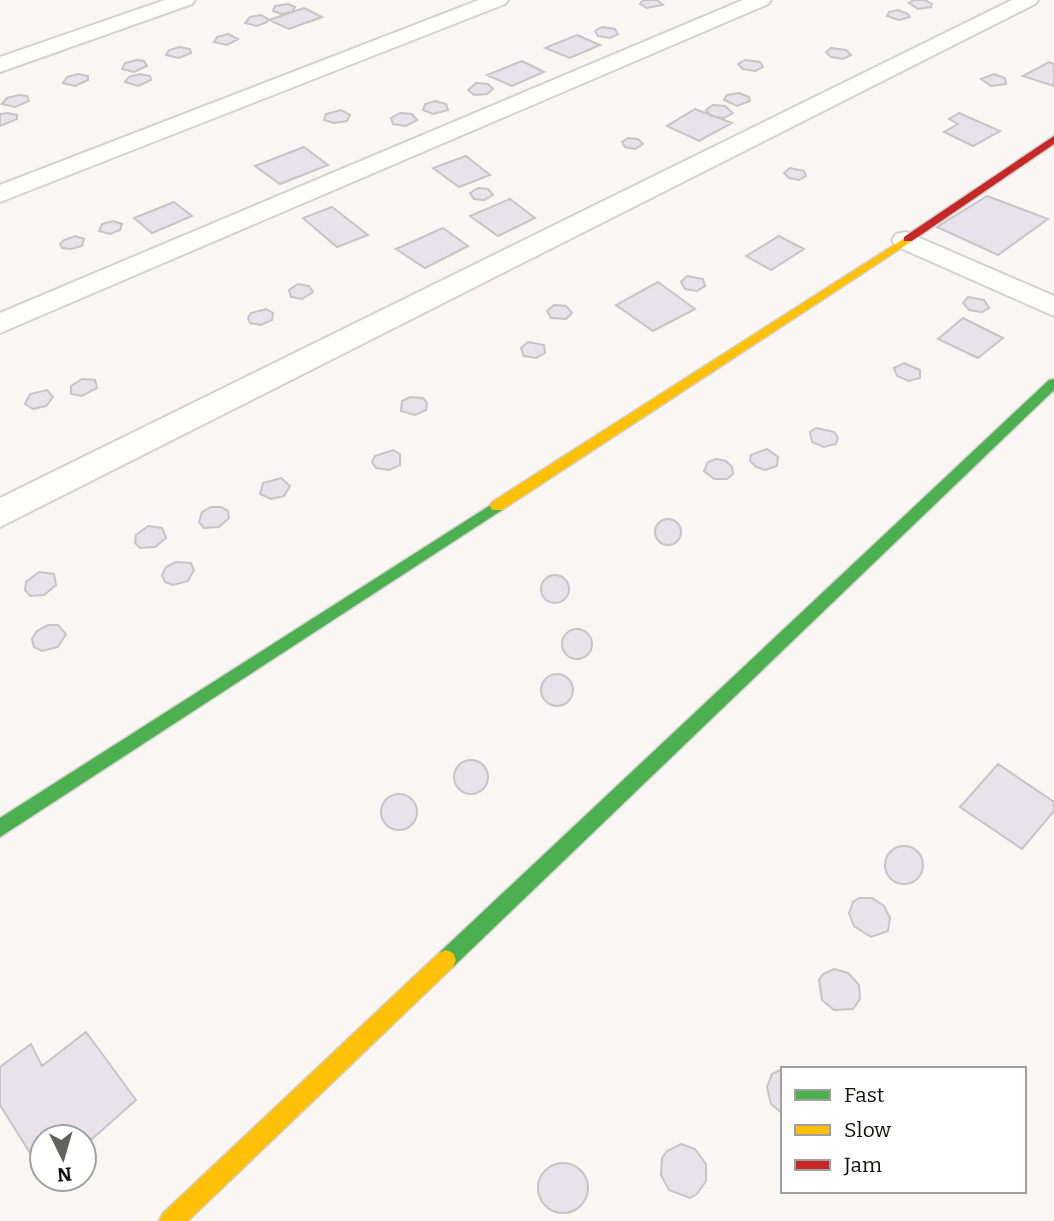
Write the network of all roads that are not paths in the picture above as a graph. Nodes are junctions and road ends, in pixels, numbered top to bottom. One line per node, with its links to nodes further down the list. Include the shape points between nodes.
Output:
1 (185, 0): 5 (street)
2 (498, 0): 7 (street)
3 (761, 0): 10 (street)
4 (1028, 0): 12 (street)
5 (0, 65)
6 (1054, 139): 8 (street)
7 (0, 194)
8 (906, 240): 9 (street); 13 (street)
9 (1054, 307)
10 (0, 324)
11 (1054, 383): 14 (street)
12 (0, 514)
13 (0, 828)
14 (172, 1221)

